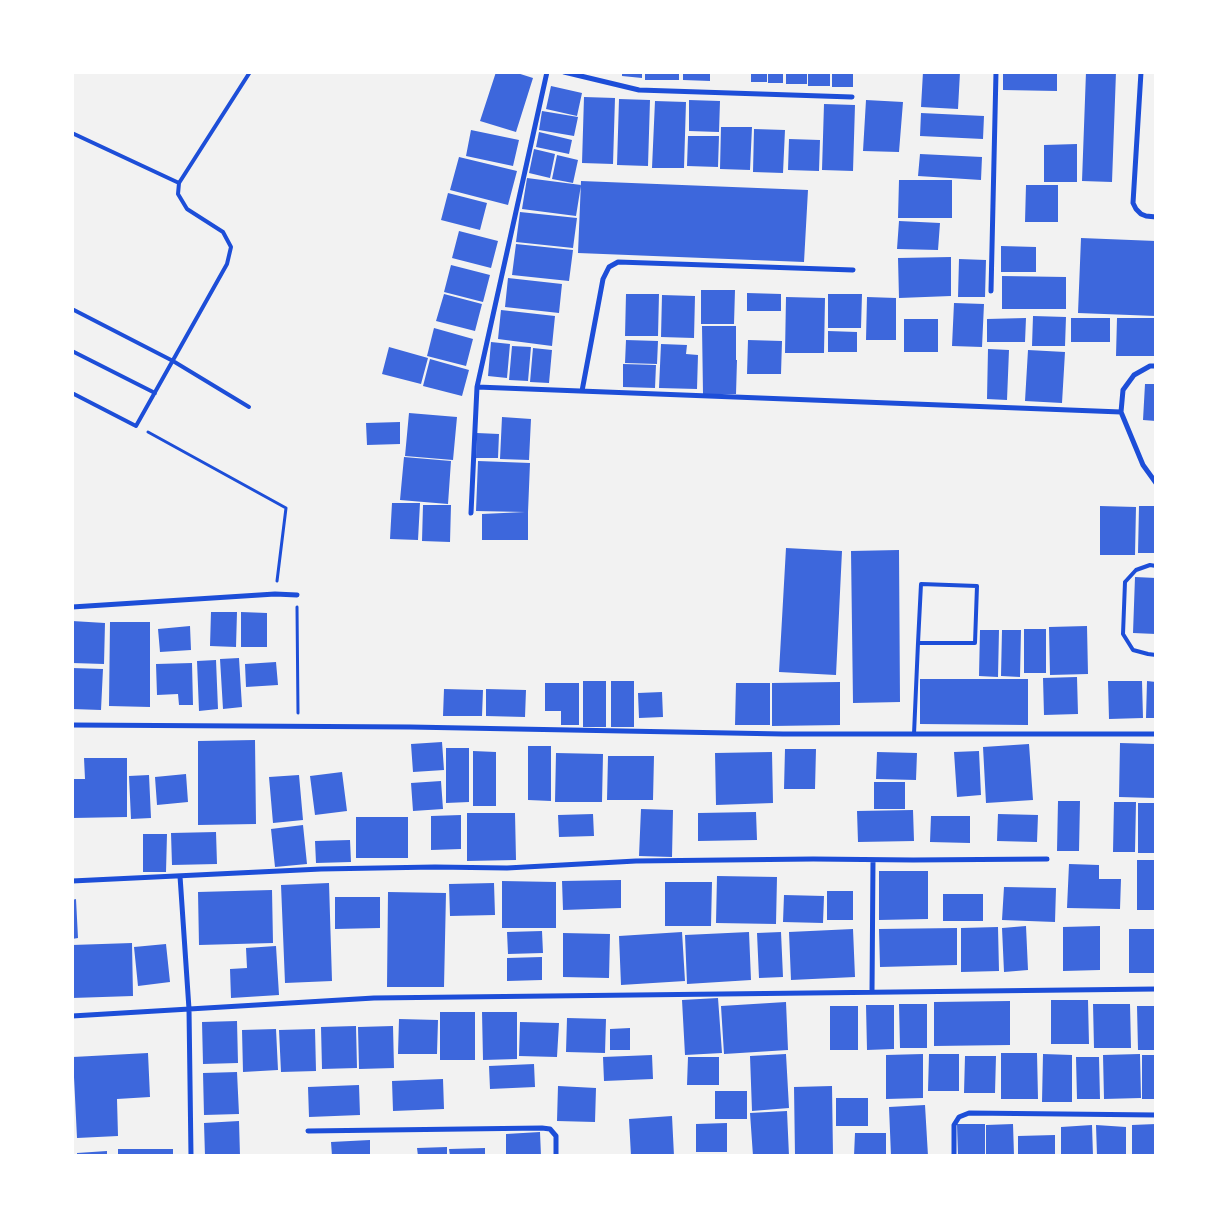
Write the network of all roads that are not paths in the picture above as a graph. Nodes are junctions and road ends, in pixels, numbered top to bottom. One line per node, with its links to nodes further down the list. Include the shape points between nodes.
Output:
1 (250, 72): 8 (lane)
2 (547, 72): 16 (street)
3 (564, 72): 6 (street, via 639,90)
4 (996, 72): 11 (street)
5 (1141, 72): 9 (street, via 1133,203 1142,214)
6 (852, 97)
7 (72, 133): 8 (lane)
8 (179, 183): 14 (lane, via 178,194 187,208 223,232 231,248 227,264)
9 (1156, 217)
10 (853, 270): 17 (street, via 618,262 609,267 603,279)
11 (991, 291)
12 (72, 309): 14 (lane)
13 (72, 351): 19 (lane)
14 (173, 361): 19 (lane); 20 (lane)
15 (1156, 366): 21 (street, via 1134,375 1123,390)
16 (477, 387): 17 (street); 23 (street)
17 (582, 391): 21 (street)
18 (72, 393): 19 (lane, via 136,426)
19 (155, 393)
20 (249, 407)
21 (1121, 412): 22 (street, via 1143,465)
22 (1156, 483)
23 (471, 513)
24 (1156, 566): 28 (lane, via 1136,570 1125,582 1123,634 1133,650)
25 (297, 595): 26 (street)
26 (72, 607)
27 (918, 642): 27 (lane, via 975,643 977,586 921,584); 30 (lane)
28 (1156, 655)
29 (72, 725): 30 (street)
30 (914, 734): 31 (street)
31 (1156, 734)
32 (1048, 859): 33 (street)
33 (873, 860): 34 (street, via 636,861 507,868 321,869); 37 (street)
34 (180, 876): 35 (street); 38 (street)
35 (72, 881)
36 (1156, 989): 37 (street)
37 (872, 992): 38 (street, via 374,998)
38 (190, 1009): 39 (street); 42 (street)
39 (72, 1016)
40 (1156, 1115): 44 (street, via 969,1113 959,1117 954,1125)
41 (308, 1131): 43 (street, via 542,1128 550,1129 556,1136)
42 (191, 1156)
43 (556, 1156)
44 (954, 1156)

